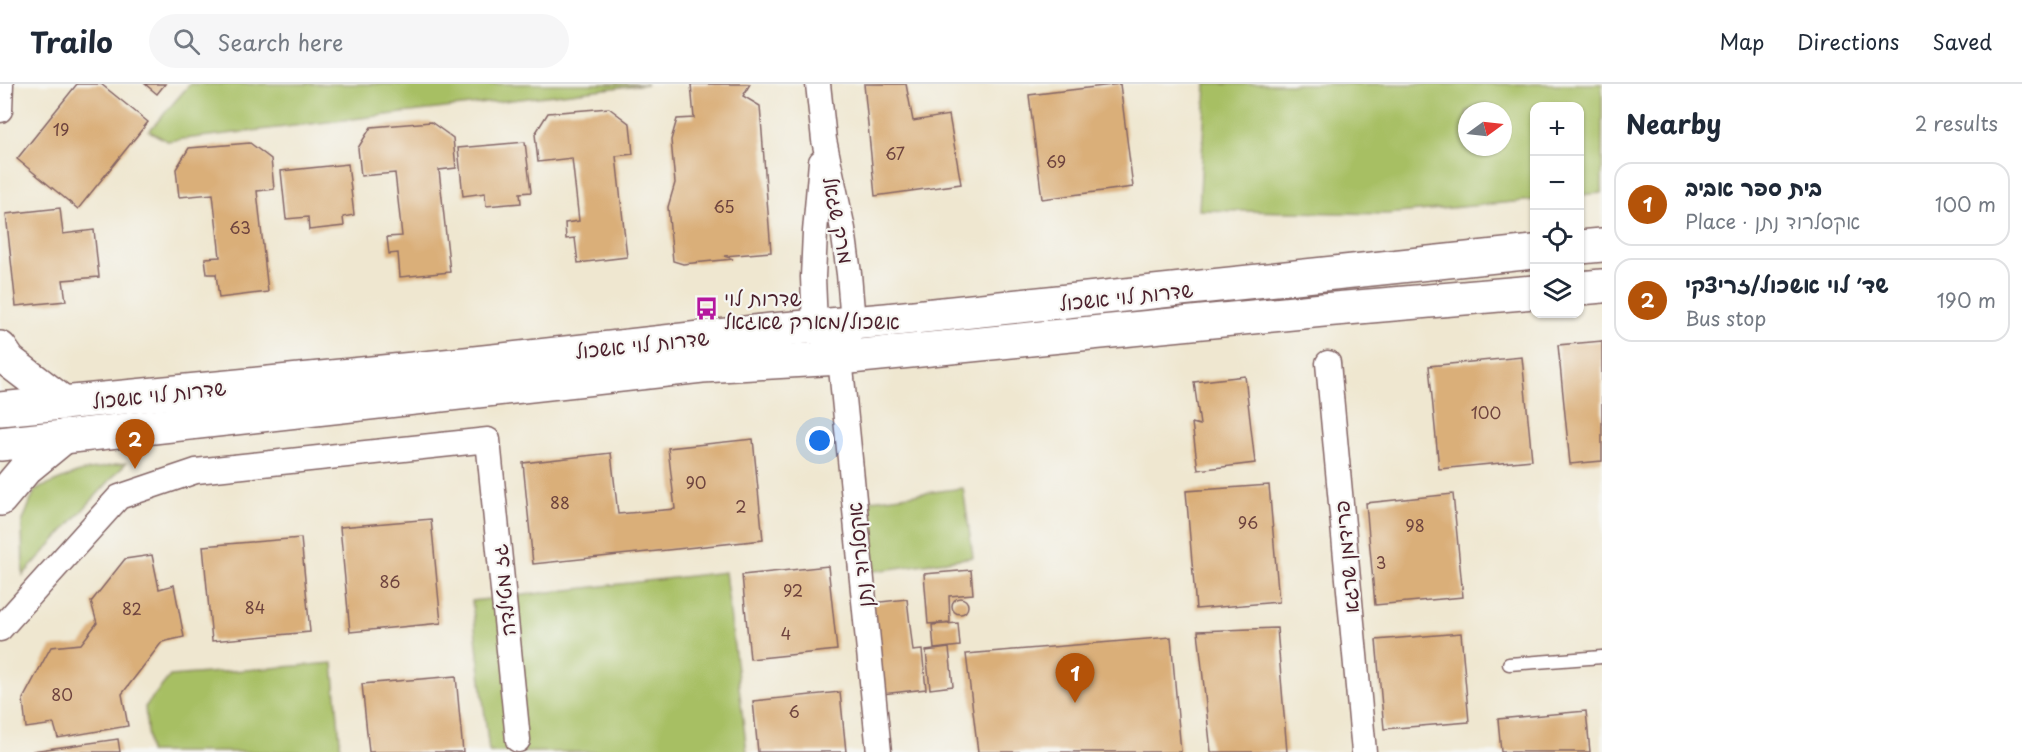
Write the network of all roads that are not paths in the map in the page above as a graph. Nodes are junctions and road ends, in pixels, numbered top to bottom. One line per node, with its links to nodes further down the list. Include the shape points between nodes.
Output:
1 (818, 84): 2 (street, מרק שגאל)
2 (824, 140): 9 (street, מרק שגאל, via 843,229); 10 (street, מרק שגאל, via 814,243)
3 (1602, 244): 4 (street)
4 (1584, 246)
5 (1530, 252): 9 (street, שדרות לוי אשכול)
6 (1602, 286): 7 (street)
7 (1584, 288)
8 (1530, 292): 12 (street, שדרות לוי אשכול)
9 (853, 323): 10 (street, שדרות לוי אשכול); 12 (street, מרק שגאל)
10 (815, 326): 12 (street); 14 (street, שדרות לוי אשכול)
11 (0, 348): 14 (street, via 9,361)
12 (840, 358): 16 (street, שדרות לוי אשכול, via 702,366); 23 (street, אקסלרוד נתן)
13 (1328, 363): 24 (street, פרידמן שרגא)
14 (64, 403): 15 (street, שדרות לוי אשכול)
15 (0, 409)
16 (65, 436): 17 (street, שדרות לוי אשכול); 18 (street, via 26,468)
17 (0, 444)
18 (0, 499)
19 (0, 629): 22 (street, גז מטילדה, via 119,497 196,471 488,440)
20 (1602, 657): 21 (lane)
21 (1509, 664)
22 (518, 740)
23 (879, 752)
24 (1364, 752)

